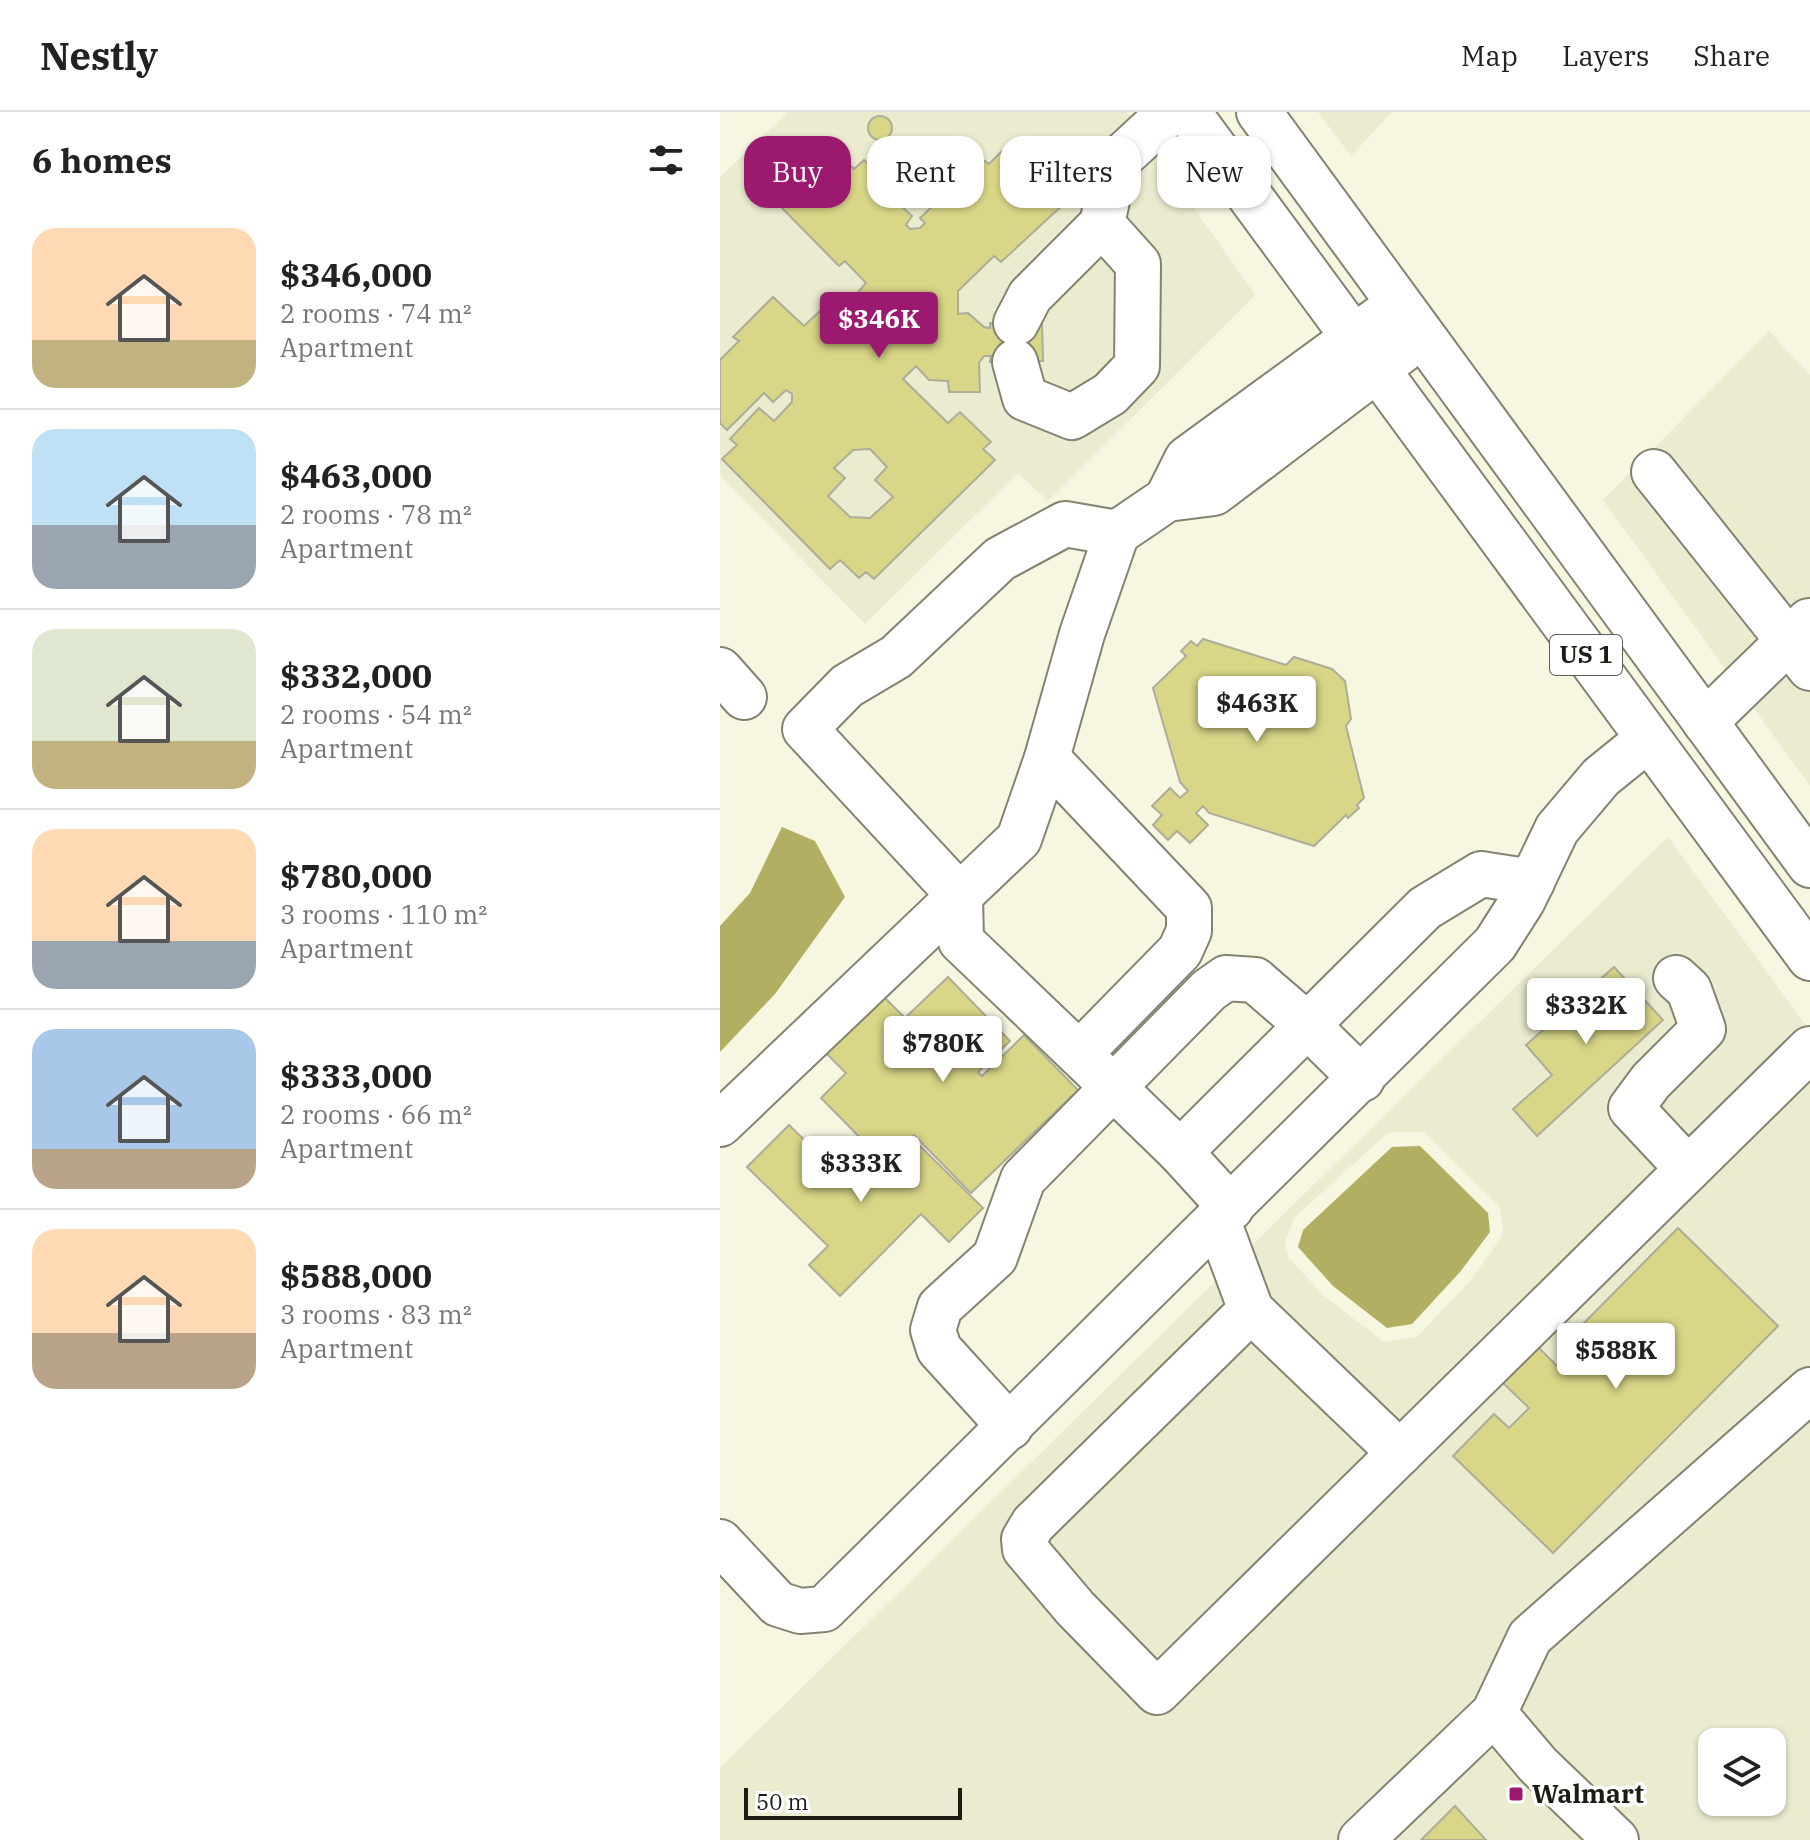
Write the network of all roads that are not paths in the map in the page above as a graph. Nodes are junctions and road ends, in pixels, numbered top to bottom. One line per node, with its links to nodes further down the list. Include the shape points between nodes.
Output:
1 (1170, 112): 4 (main road, via 1115,163)
2 (1188, 112): 6 (main road, US 1)
3 (1259, 112): 5 (main road, US 1)
4 (1102, 224): 4 (main road, via 1030,296 1016,343 1025,398 1072,417 1110,394 1137,366 1138,264)
5 (1409, 320): 6 (main road); 10 (main road, US 1)
6 (1365, 354): 8 (main road, via 1214,493 1167,499); 11 (main road, US 1)
7 (1654, 472): 9 (main road)
8 (1117, 533): 12 (main road); 15 (main road, via 1065,524 1000,559 896,657 847,686 805,729)
9 (1803, 643): 10 (main road)
10 (1705, 722): 13 (main road, US 1)
11 (1648, 739): 14 (main road, via 1601,777 1557,829); 16 (main road, US 1)
12 (1047, 758): 15 (main road, via 1019,839); 20 (main road, via 1189,908 1189,931 1180,951)
13 (1810, 865)
14 (1532, 882): 18 (main road, via 1481,874 1425,908); 21 (main road, via 1495,944)
15 (960, 896): 20 (main road, via 961,941); 23 (main road)
16 (1810, 958)
17 (1676, 978): 25 (main road, via 1689,990 1703,1029 1631,1108)
18 (1307, 1025): 21 (main road); 22 (main road, via 1255,980 1226,978); 24 (main road)
19 (1810, 1049): 25 (main road)
20 (1079, 1054): 22 (main road)
21 (1362, 1079): 26 (main road)
22 (1115, 1089): 24 (main road); 29 (main road, via 1023,1179 995,1257 940,1307 933,1330 939,1349)
23 (720, 1124)
24 (1180, 1152): 26 (main road)
25 (1688, 1169): 30 (main road)
26 (1225, 1215): 27 (main road); 29 (main road)
27 (1251, 1310): 30 (main road); 30 (main road, via 1033,1524 1024,1539 1025,1549 1075,1608 1157,1692)
28 (1810, 1390): 32 (main road, via 1530,1637)
29 (1010, 1427): 31 (main road, via 824,1609 800,1611 778,1604)
30 (1400, 1453)
31 (720, 1542)
32 (1494, 1713): 33 (main road); 34 (main road, via 1538,1765)
33 (1361, 1840)
34 (1616, 1840)

